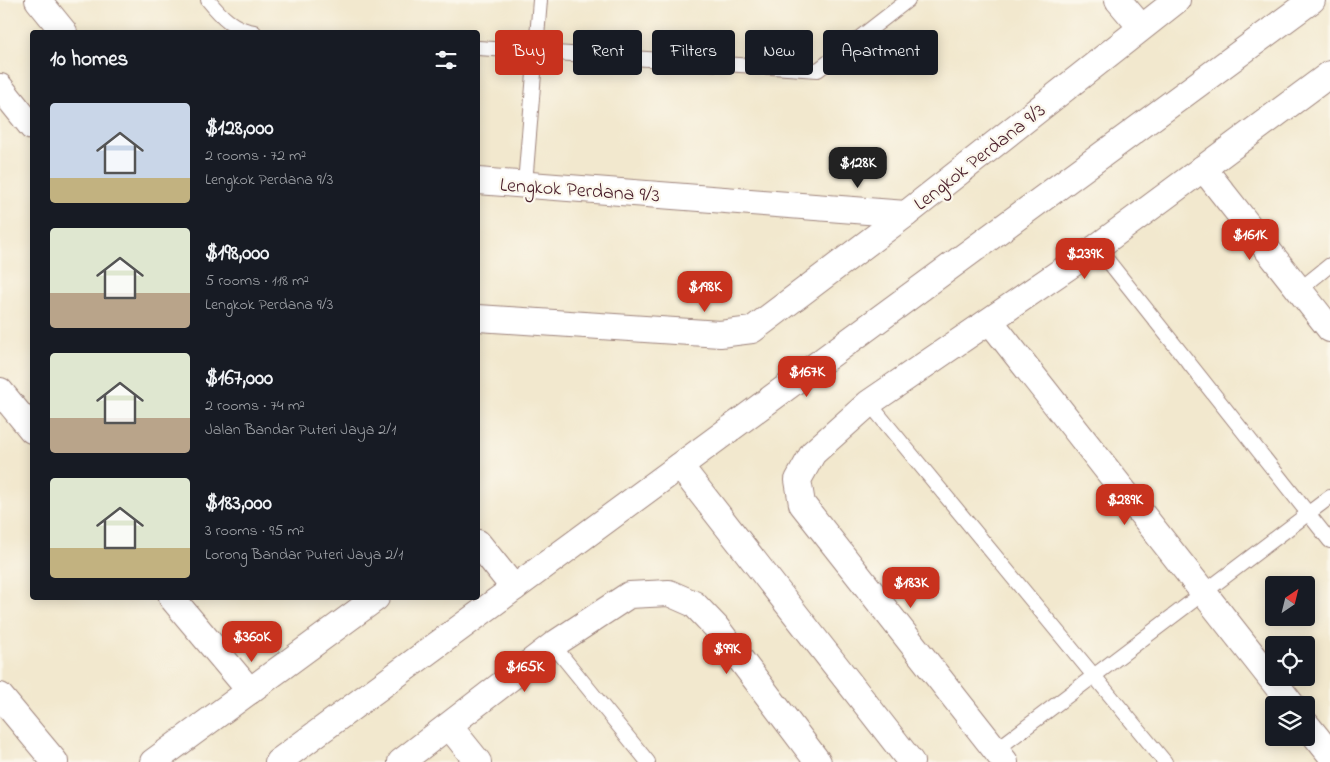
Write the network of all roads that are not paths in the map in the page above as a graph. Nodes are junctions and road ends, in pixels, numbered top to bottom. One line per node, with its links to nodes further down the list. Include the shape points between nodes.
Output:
1 (38, 0): 9 (street)
2 (208, 0): 10 (lane)
3 (540, 0): 11 (lane)
4 (908, 0): 14 (lane, via 818,70)
5 (1118, 0): 8 (street)
6 (1177, 0): 8 (street, Lengkok Perdana 9/3)
7 (1312, 0): 32 (street)
8 (1141, 27): 22 (street, Lengkok Perdana 9/3)
9 (62, 30)
10 (239, 30)
11 (537, 30)
12 (480, 48): 13 (lane)
13 (495, 49)
14 (563, 54)
15 (1330, 74): 19 (street)
16 (533, 75): 21 (lane)
17 (0, 87): 18 (street)
18 (30, 124)
19 (1203, 168): 23 (street); 25 (street)
20 (480, 181): 21 (street, Lengkok Perdana 9/3)
21 (525, 184): 22 (street, Lengkok Perdana 9/3)
22 (906, 214): 26 (street, via 752,330 720,334)
23 (1097, 246): 27 (street); 34 (lane)
24 (1330, 265): 25 (lane)
25 (1299, 290): 28 (street)
26 (480, 318)
27 (990, 321): 30 (street); 38 (street)
28 (1330, 330)
29 (0, 391): 31 (street)
30 (869, 403): 42 (lane); 49 (street, via 814,453 798,480 802,504)
31 (30, 428)
32 (680, 466): 37 (street); 57 (street)
33 (1330, 497): 34 (lane)
34 (1309, 513): 35 (lane); 38 (lane)
35 (1330, 541)
36 (480, 546): 37 (street)
37 (514, 588): 52 (street)
38 (1203, 592): 42 (lane); 45 (street)
39 (174, 600): 43 (street)
40 (373, 600): 43 (street)
41 (553, 645): 46 (street); 55 (lane); 56 (street, via 629,595 669,593 694,604 716,627)
42 (1094, 675): 49 (lane); 58 (lane)
43 (250, 691): 51 (street)
44 (0, 696): 50 (street)
45 (1285, 696)
46 (449, 726): 53 (street); 54 (street)
47 (1315, 735): 48 (street)
48 (1330, 754)
49 (1000, 756)
50 (55, 762)
51 (153, 762)
52 (278, 762)
53 (401, 762)
54 (478, 762)
55 (648, 762)
56 (818, 762)
57 (911, 762)
58 (1165, 762)

